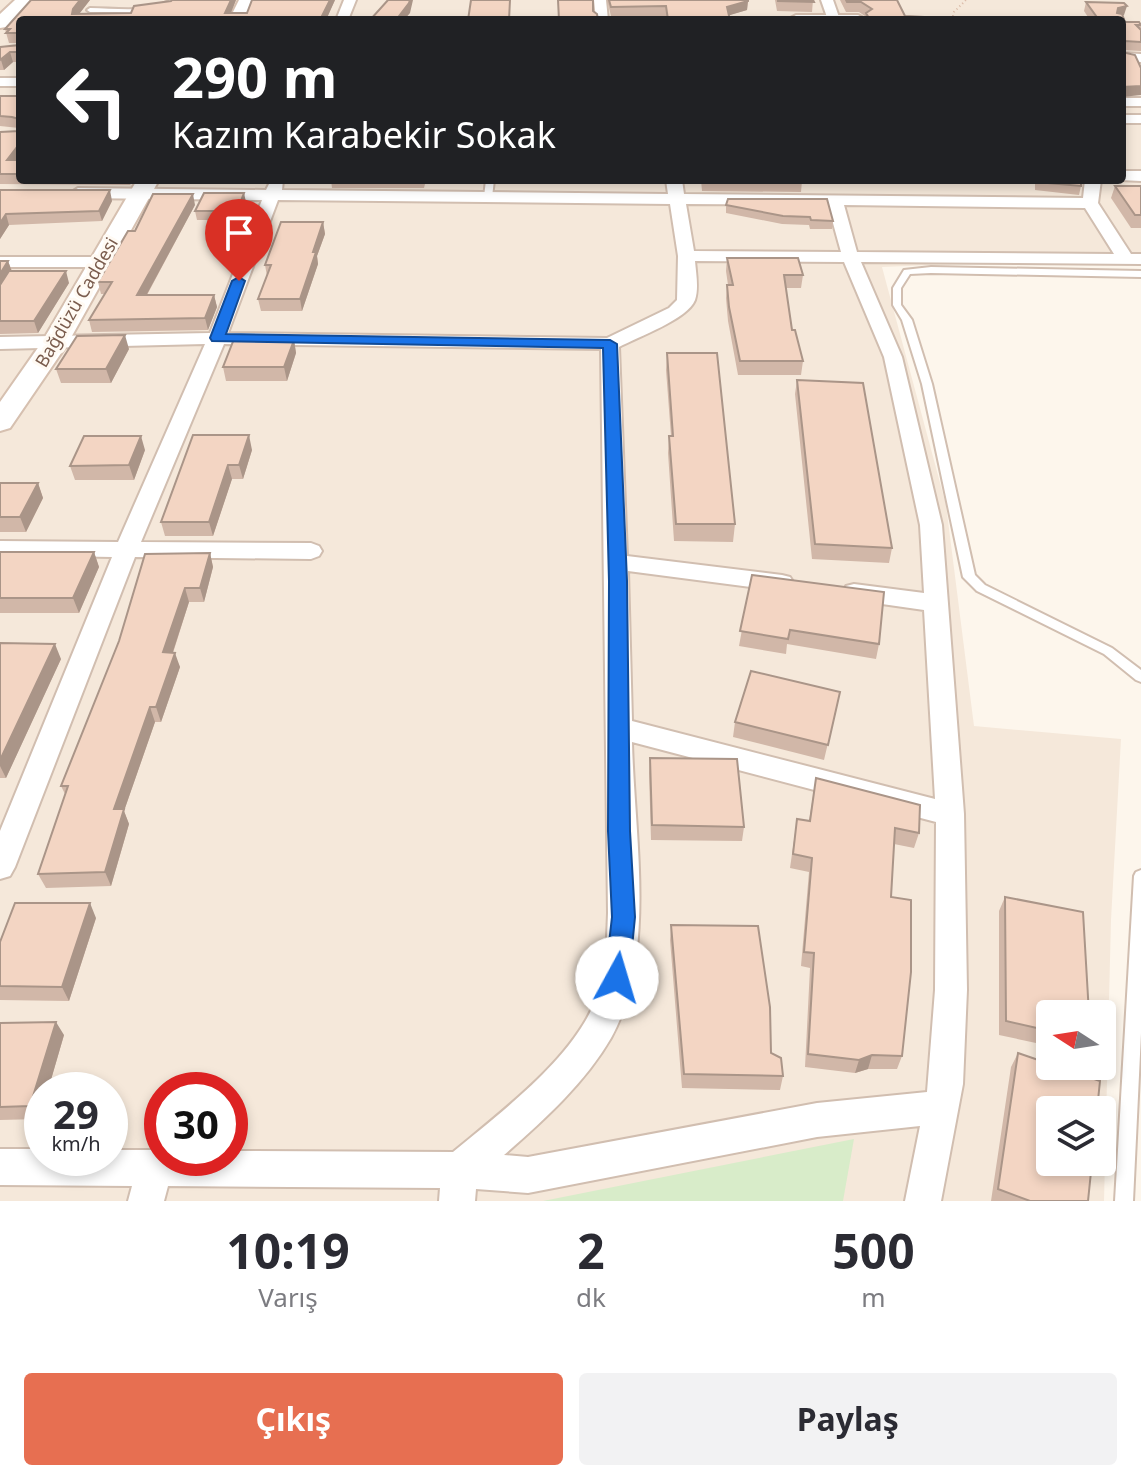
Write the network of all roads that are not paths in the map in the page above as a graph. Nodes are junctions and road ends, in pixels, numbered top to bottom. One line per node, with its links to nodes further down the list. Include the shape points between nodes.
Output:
1 (99, 0): 3 (lane)
2 (174, 0): 3 (lane, via 156,8)
3 (90, 10): 4 (lane)
4 (85, 16)
5 (957, 184): 13 (street)
6 (1092, 184): 14 (street)
7 (144, 186): 8 (street); 11 (street); 19 (street, Bağdüzü Caddesi)
8 (275, 188): 9 (street); 21 (street)
9 (489, 188): 10 (street)
10 (676, 189): 12 (street); 15 (street)
11 (62, 193)
12 (835, 200): 13 (street); 16 (street)
13 (951, 201): 14 (street)
14 (1090, 203): 17 (street)
15 (686, 256): 16 (street); 22 (street, via 686,301)
16 (850, 256): 17 (street); 32 (street, via 893,357 931,525)
17 (1133, 259)
18 (0, 262): 19 (street)
19 (100, 262): 24 (street, Bağdüzü Caddesi)
20 (1141, 274): 33 (lane, via 907,272 897,288 897,305 907,320 927,384 969,577 981,588 1108,651)
21 (217, 338): 22 (street); 24 (street); 27 (street)
22 (616, 342): 29 (street)
23 (0, 343): 24 (street)
24 (55, 343): 25 (street, Bağdüzü Caddesi)
25 (0, 422)
26 (0, 548): 27 (street)
27 (126, 550): 28 (street); 36 (street)
28 (311, 551)
29 (618, 562): 30 (street); 34 (street)
30 (799, 585)
31 (829, 589): 32 (street)
32 (935, 603): 35 (street)
33 (1141, 677)
34 (618, 728): 35 (street); 41 (street, via 624,917 617,978 600,1026)
35 (950, 814): 38 (street, via 951,990)
36 (0, 867)
37 (1141, 876): 43 (lane)
38 (942, 1107): 41 (street, via 817,1120); 42 (street)
39 (0, 1167): 40 (street)
40 (150, 1185): 41 (street)
41 (458, 1186)
42 (923, 1201)
43 (1124, 1201)

